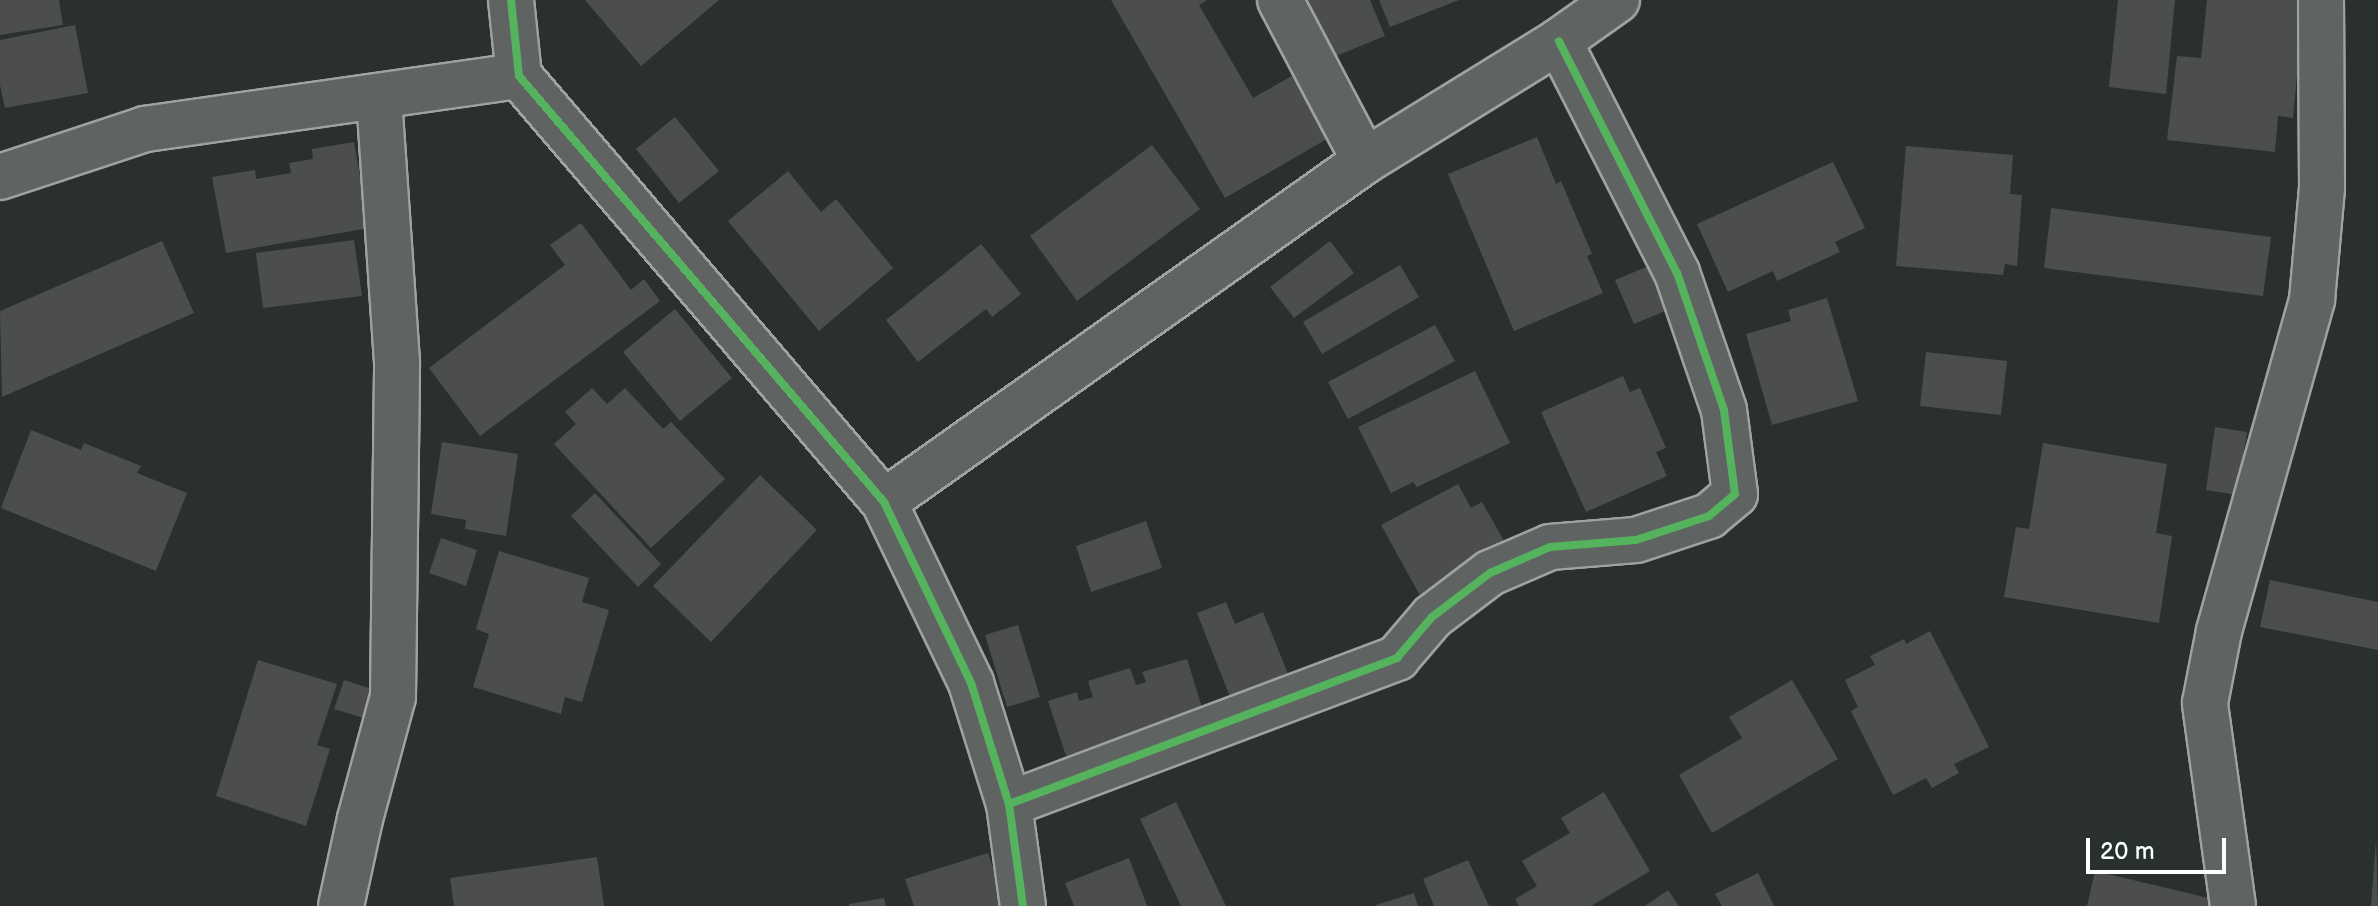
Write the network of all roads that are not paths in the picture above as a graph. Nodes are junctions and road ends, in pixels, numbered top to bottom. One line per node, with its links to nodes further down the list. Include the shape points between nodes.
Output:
1 (511, 0): 6 (street)
2 (1280, 0): 8 (street)
3 (1617, 0): 5 (street)
4 (2321, 0): 14 (street, via 2322,187 2312,300 2219,631 2205,703)
5 (1559, 41): 8 (street); 11 (street, via 1677,273 1724,410 1735,494 1709,516 1636,540 1550,547 1490,573 1432,617 1397,658)
6 (519, 76): 7 (street); 10 (street)
7 (379, 98): 9 (street, via 145,129); 12 (street, via 397,362 393,697)
8 (1365, 161): 10 (street)
9 (0, 177)
10 (884, 502): 11 (street, via 971,683)
11 (1009, 804): 13 (street)
12 (341, 906)
13 (1023, 906)
14 (2233, 906)

